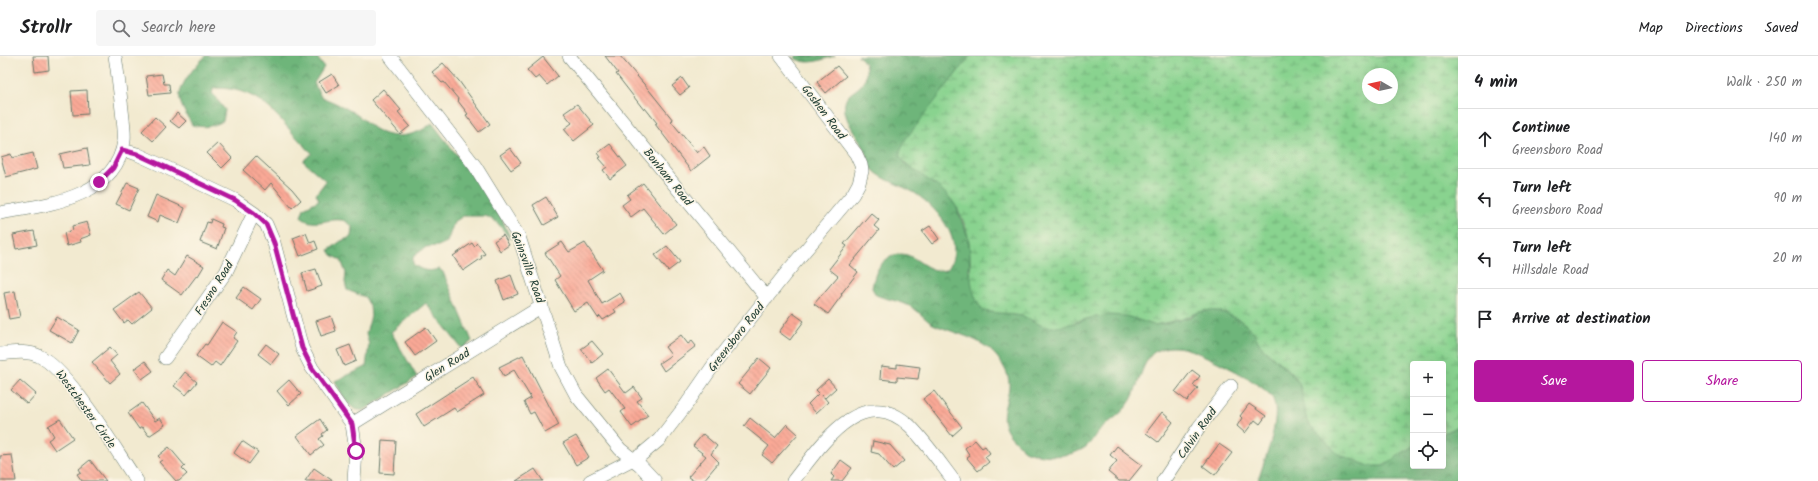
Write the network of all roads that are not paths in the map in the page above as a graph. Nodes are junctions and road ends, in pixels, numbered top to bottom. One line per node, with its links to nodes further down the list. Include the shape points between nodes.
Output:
1 (115, 56): 5 (street, via 124,123)
2 (390, 56): 10 (street, Gainsville Road, via 498,200 519,236)
3 (569, 56): 9 (street, Bonham Road)
4 (781, 56): 6 (street, Goshen Road, via 856,154)
5 (122, 150): 7 (street, via 113,168 91,190 41,206); 8 (street, via 137,154 235,200)
6 (862, 171): 9 (street, Greensboro Road, via 853,194)
7 (0, 213)
8 (254, 213): 12 (street, Fresno Road, via 226,272); 14 (street, via 266,224 274,243 302,348 312,368)
9 (767, 298): 15 (street, Greensboro Road, via 659,440)
10 (542, 306): 14 (street, Glen Road); 15 (street, Gainsville Road, via 561,367 576,395 614,442)
11 (0, 354): 16 (street, Westchester Circle, via 26,352 39,355 53,365)
12 (165, 358)
13 (1231, 386): 22 (street, Calvin Road, via 1199,427)
14 (352, 424): 17 (street, via 356,451)
15 (633, 460): 18 (street, Greensboro Road); 19 (street, Gainsville Road)
16 (137, 481)
17 (354, 481)
18 (590, 481)
19 (655, 481)
20 (793, 481): 21 (street, via 830,434 853,416 863,412 882,411 896,416 910,426)
21 (954, 481)
22 (1163, 481)

